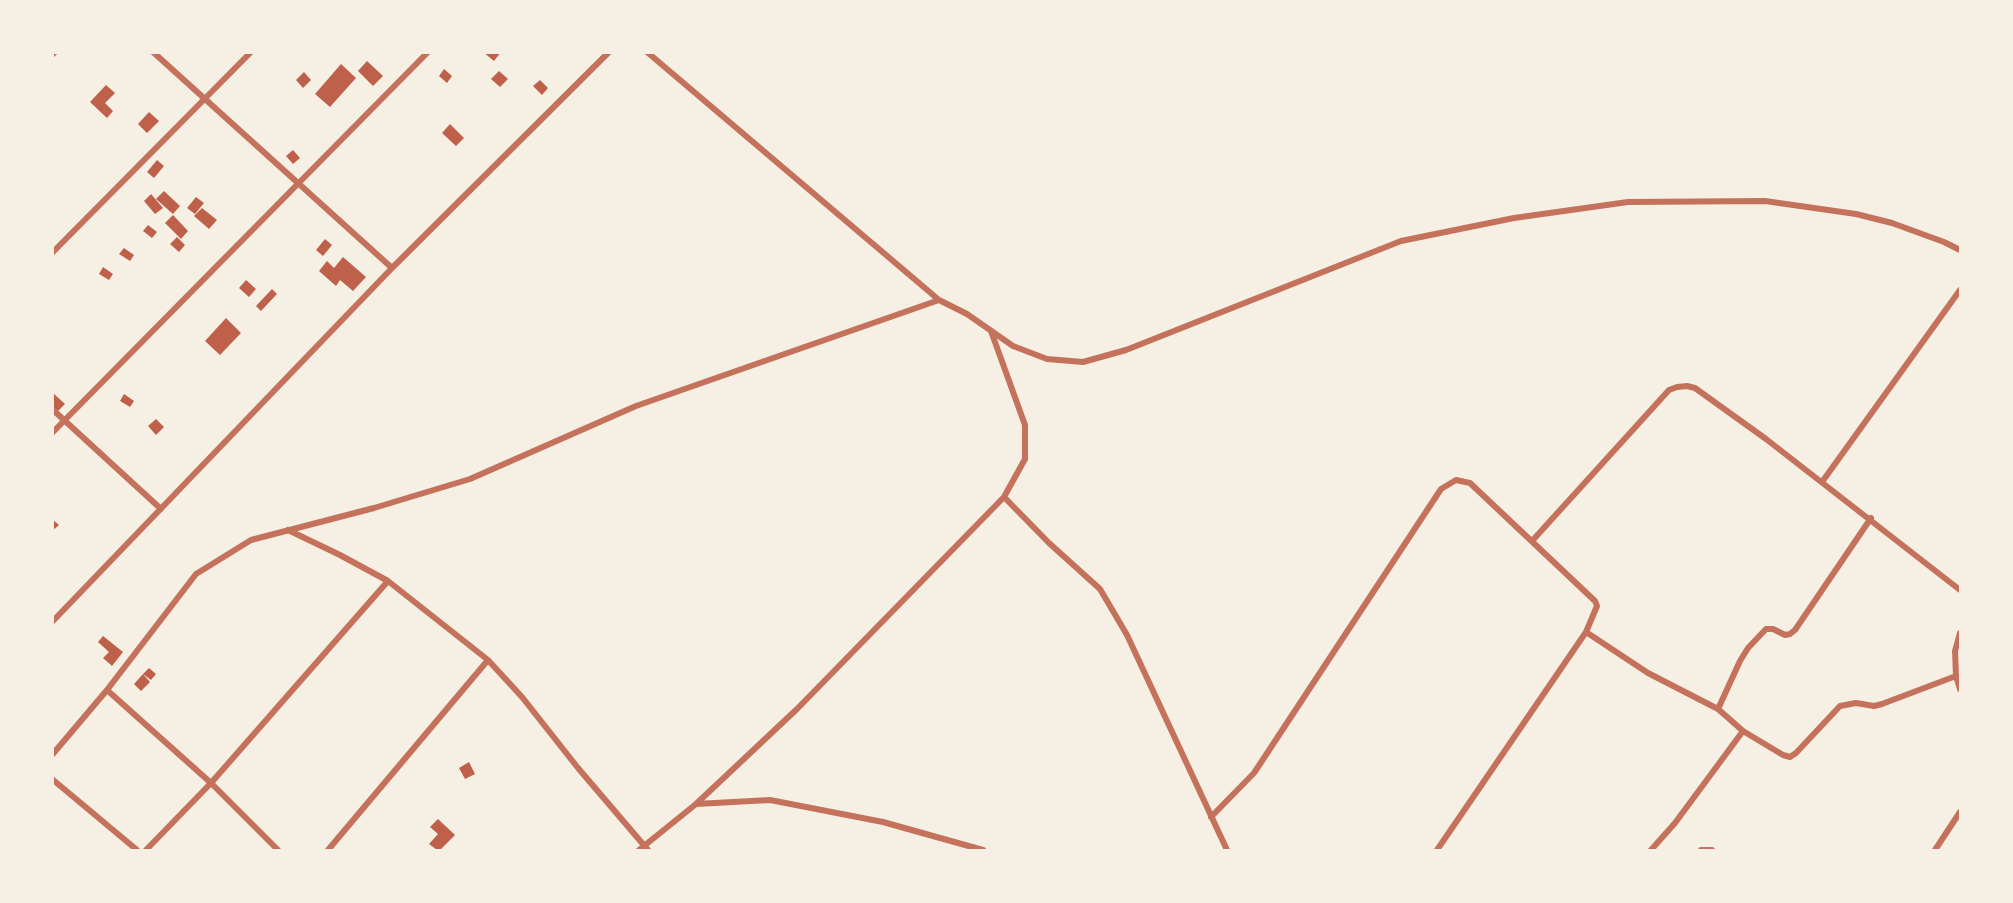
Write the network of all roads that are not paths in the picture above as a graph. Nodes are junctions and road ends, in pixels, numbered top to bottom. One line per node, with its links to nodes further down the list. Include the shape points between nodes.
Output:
1 (153, 52): 6 (street)
2 (250, 52): 6 (street)
3 (428, 52): 7 (street)
4 (609, 52): 10 (street)
5 (646, 52): 12 (street)
6 (204, 99): 7 (street); 9 (street)
7 (298, 183): 10 (street); 15 (street)
8 (1960, 250): 13 (street, via 1892,223 1856,214 1765,201 1628,202 1514,218 1401,241 1126,350 1083,362 1047,359 1013,346)
9 (52, 253)
10 (392, 268): 19 (street)
11 (1960, 290): 17 (street)
12 (939, 300): 13 (street); 21 (street, via 636,406 470,479)
13 (991, 331): 18 (street, via 1025,425 1025,459)
14 (52, 409): 15 (street)
15 (64, 420): 16 (street); 19 (street)
16 (52, 433)
17 (1822, 482): 20 (street); 22 (street, via 1695,388 1677,387 1669,390)
18 (1004, 497): 37 (street, via 796,710); 39 (street, via 1100,589 1127,636)
19 (160, 509): 25 (street)
20 (1871, 518): 24 (street); 32 (street, via 1795,630 1785,635 1766,629 1748,648)
21 (287, 530): 23 (street); 31 (street, via 251,540 196,574)
22 (1532, 541): 26 (street, via 1595,601 1596,610); 39 (street, via 1470,483 1456,480 1441,489 1254,773)
23 (388, 581): 28 (street); 36 (street)
24 (1960, 590)
25 (52, 622)
26 (1586, 632): 32 (street, via 1648,673); 47 (street)
27 (1960, 633): 29 (street, via 1955,651)
28 (488, 660): 40 (street); 44 (street)
29 (1956, 676): 30 (street); 33 (street, via 1882,704 1840,706 1790,757)
30 (1960, 689)
31 (107, 690): 34 (street); 36 (street)
32 (1718, 709): 33 (street)
33 (1743, 731): 48 (street)
34 (52, 755)
35 (52, 779): 41 (street)
36 (212, 783): 42 (street); 43 (street)
37 (696, 804): 40 (street); 45 (street, via 770,801 884,822)
38 (1960, 812): 51 (street)
39 (1212, 817): 46 (street)
40 (643, 849)
41 (137, 850)
42 (146, 850)
43 (278, 850)
44 (328, 850)
45 (983, 850)
46 (1227, 850)
47 (1437, 850)
48 (1651, 850)
49 (1701, 850): 50 (street)
50 (1712, 850)
51 (1935, 850)

